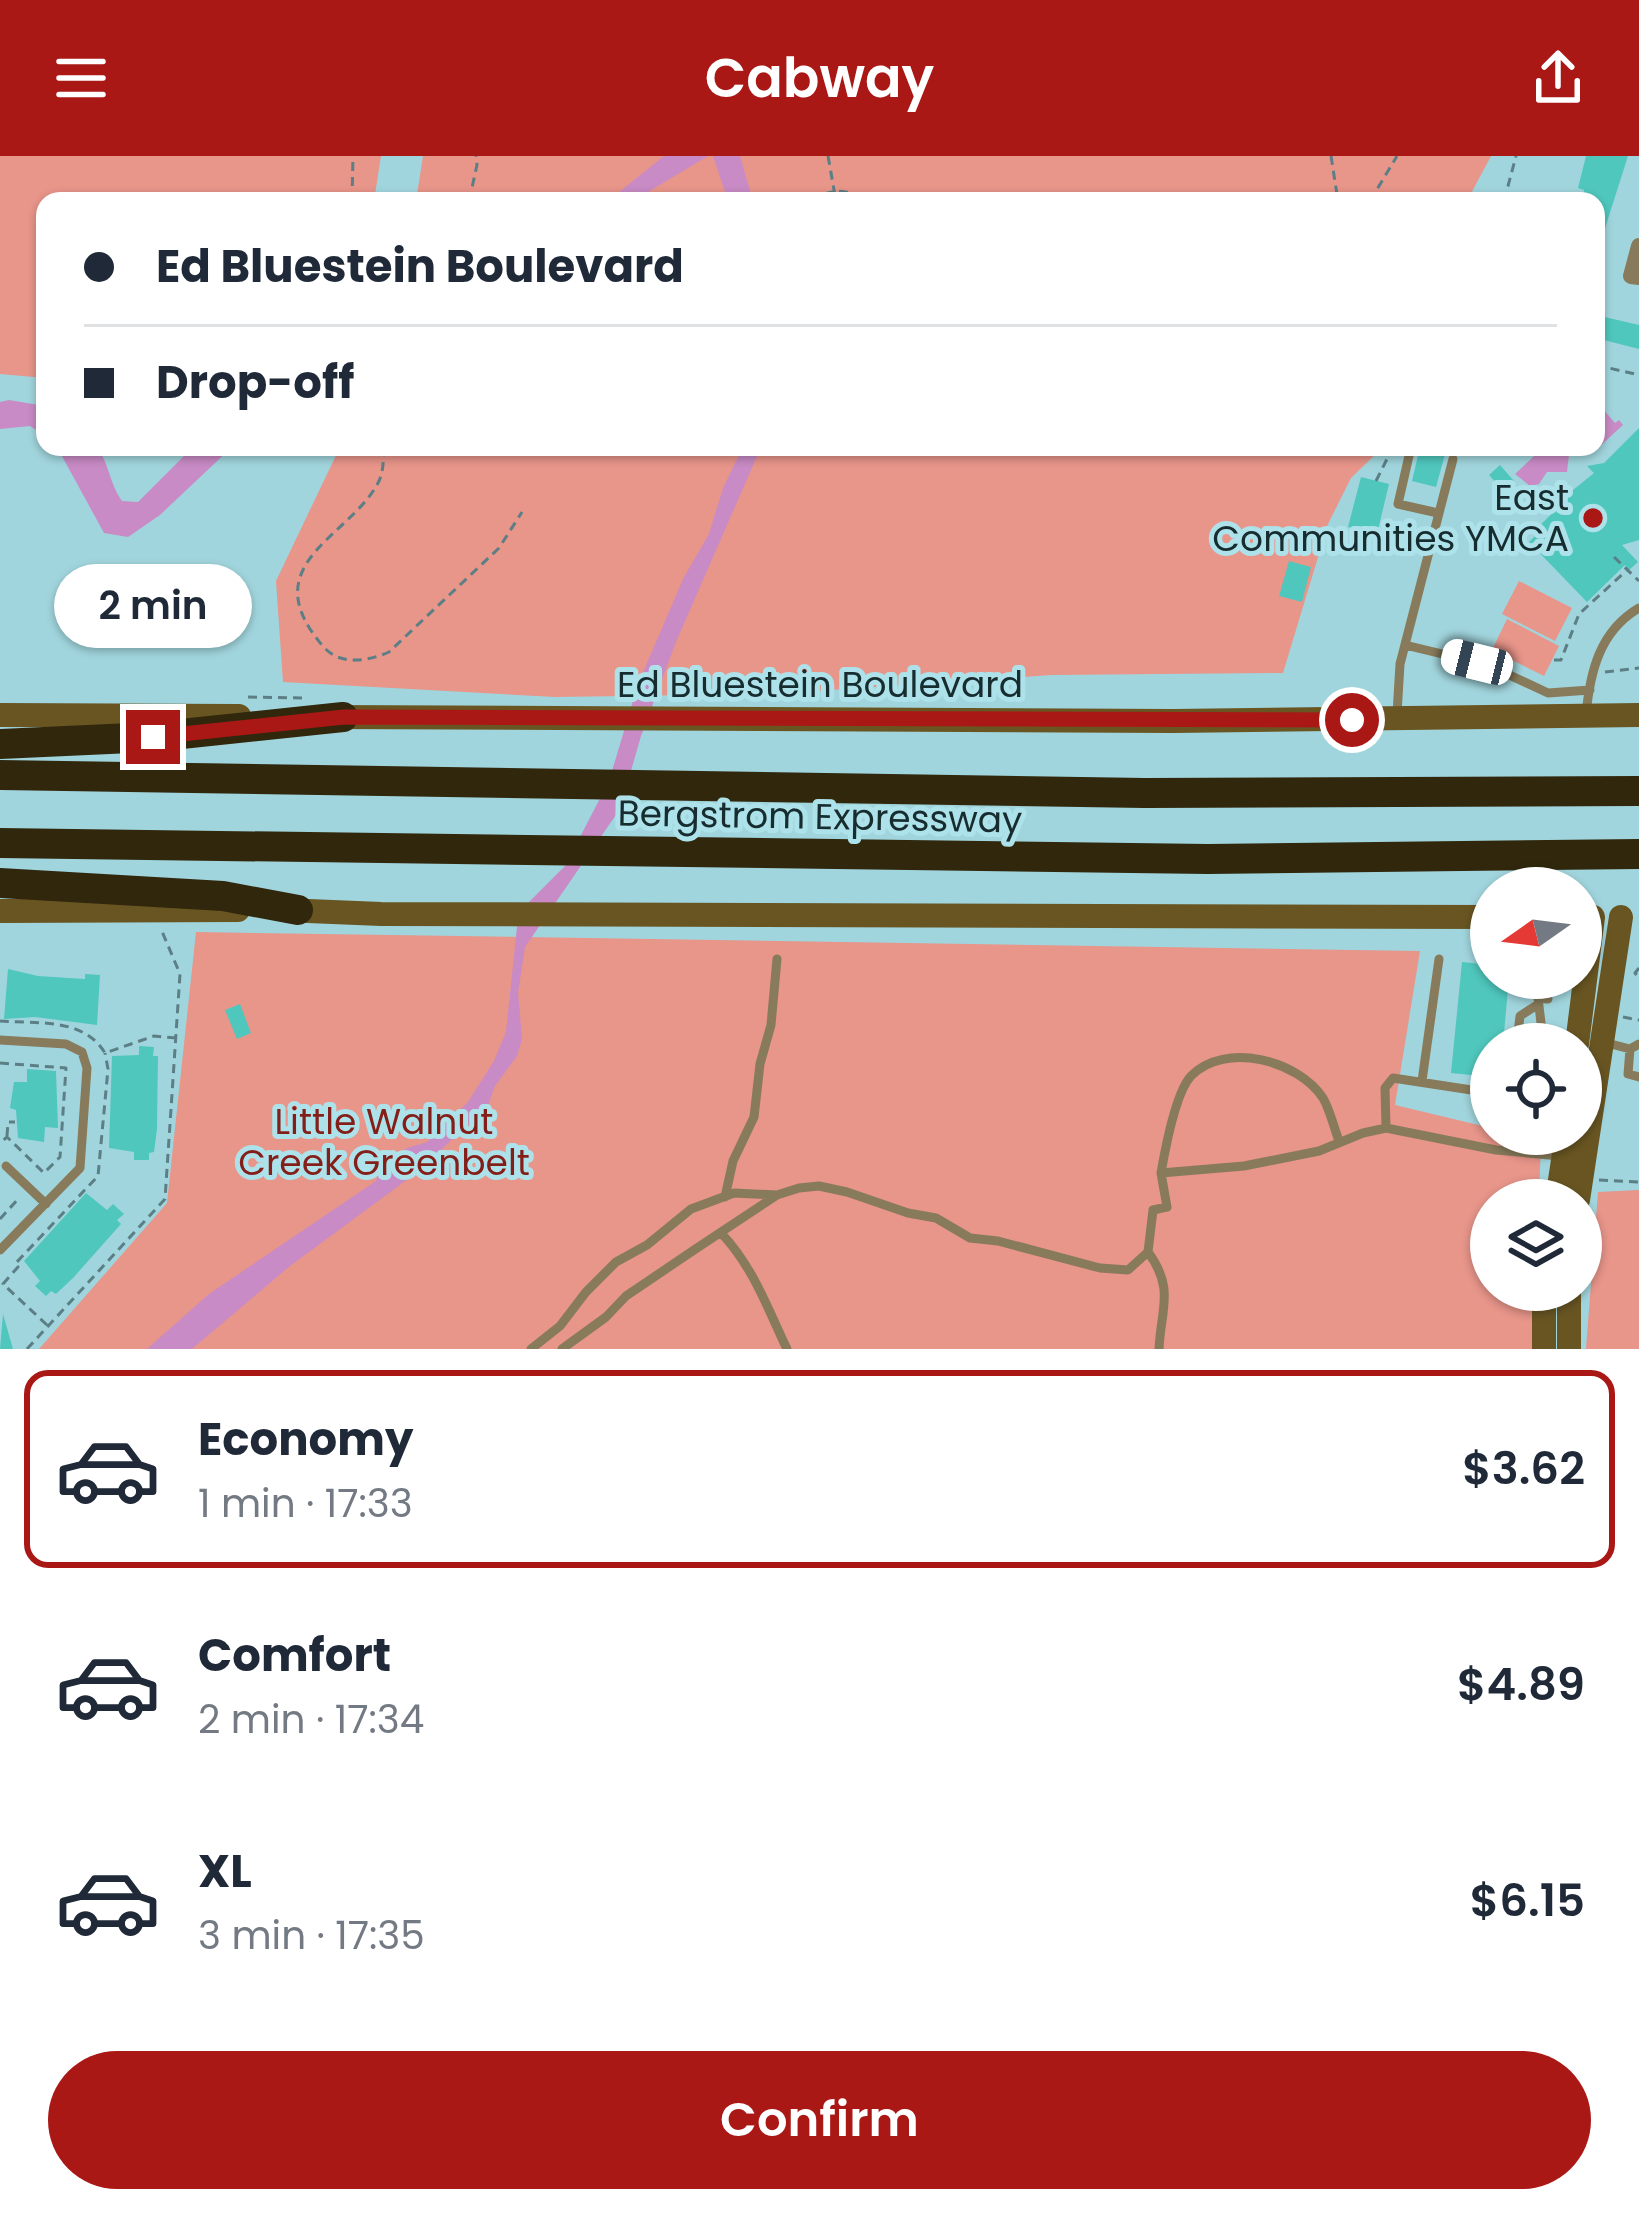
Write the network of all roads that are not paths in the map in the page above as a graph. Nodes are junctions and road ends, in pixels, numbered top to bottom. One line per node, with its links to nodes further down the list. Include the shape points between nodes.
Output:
1 (1639, 246): 2 (street)
2 (1635, 277)
3 (1409, 456): 5 (lane, via 1398,504)
4 (1453, 459): 5 (lane)
5 (1438, 512): 7 (lane)
6 (1639, 608): 8 (lane, via 1607,633)
7 (1405, 645): 8 (lane, via 1488,665 1548,692); 13 (lane)
8 (1590, 690): 11 (lane)
9 (0, 715): 12 (main road, Ed Bluestein Boulevard)
10 (1639, 715): 11 (main road, Ed Bluestein Boulevard)
11 (1586, 716): 13 (main road, Ed Bluestein Boulevard)
12 (344, 717): 13 (main road, Ed Bluestein Boulevard); 14 (highway)
13 (1396, 719)
14 (0, 744)
15 (0, 775): 18 (highway, Bergstrom Expressway)
16 (1639, 775): 18 (highway, via 1549,778)
17 (1639, 791): 18 (highway, Bergstrom Expressway)
18 (1502, 793)
19 (0, 843): 20 (highway, Bergstrom Expressway, via 1208,859)
20 (1639, 854)
21 (0, 883): 22 (highway, via 223,896)
22 (298, 910): 23 (main road); 24 (main road)
23 (0, 911)
24 (1470, 916)
25 (1630, 917): 30 (main road)
26 (777, 959): 43 (lane, via 754,1117)
27 (1439, 959): 35 (lane)
28 (1519, 1023): 29 (lane, via 1542,1002)
29 (1542, 1023)
30 (1595, 1023)
31 (1602, 1034): 33 (lane)
32 (0, 1040): 44 (lane, via 66,1044 86,1059 82,1161)
33 (1634, 1047): 34 (lane, via 1628,1074)
34 (1639, 1077)
35 (1422, 1081): 36 (lane); 37 (lane, via 1387,1082)
36 (1470, 1089)
37 (1386, 1128): 38 (lane); 39 (lane)
38 (1339, 1142): 41 (lane, via 1244,1166); 41 (lane, via 1324,1099 1303,1076 1233,1055 1189,1078)
39 (1470, 1145)
40 (6, 1166): 44 (lane)
41 (1161, 1173): 47 (lane, via 1167,1208 1153,1210)
42 (777, 1195): 43 (lane); 45 (lane); 47 (lane, via 819,1186 847,1192 936,1218 970,1238 1100,1268 1128,1270)
43 (725, 1197): 50 (lane, via 691,1209 616,1262)
44 (46, 1204): 46 (lane)
45 (722, 1234): 51 (lane); 52 (lane)
46 (0, 1250)
47 (1148, 1252): 53 (lane, via 1167,1300)
48 (1544, 1311): 54 (main road)
49 (1569, 1311): 55 (main road)
50 (531, 1349)
51 (562, 1349)
52 (787, 1349)
53 (1160, 1349)
54 (1544, 1349)
55 (1569, 1349)

